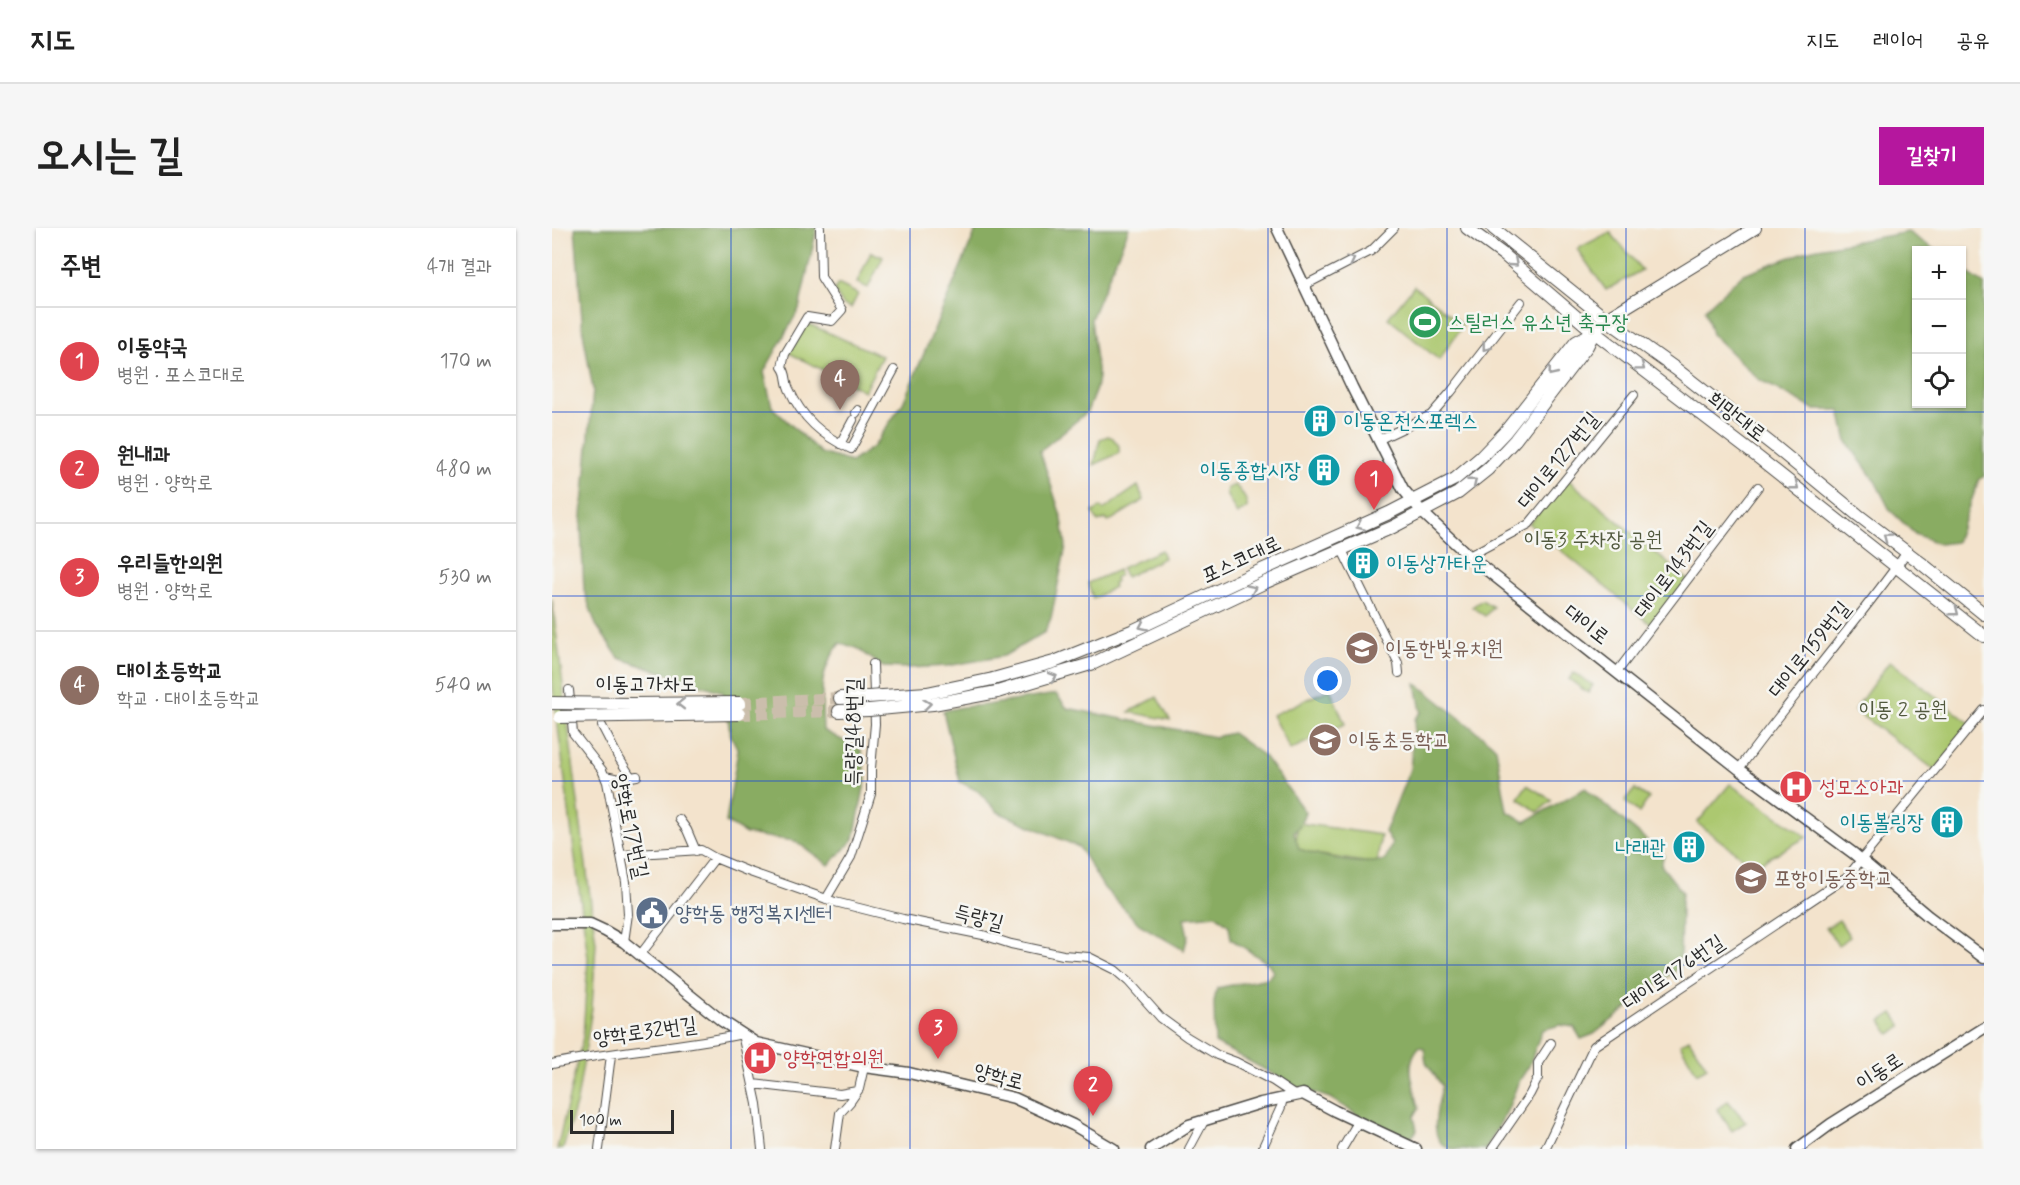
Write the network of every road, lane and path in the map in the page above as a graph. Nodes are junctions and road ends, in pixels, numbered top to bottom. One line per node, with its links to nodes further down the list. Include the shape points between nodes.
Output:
1 (820, 228): 15 (street, via 821,277 842,310 832,321 807,317 785,354 782,367 787,372 787,386 806,419)
2 (1277, 228): 7 (street, 대이로)
3 (1394, 228): 7 (street, one-way to 3, via 1371,251)
4 (1467, 228): 10 (main road, 희망대로, one-way to 10)
5 (1493, 228): 9 (main road, 희망대로)
6 (1755, 228): 9 (main road, 포스코대로)
7 (1303, 286): 14 (street, 대이로)
8 (1521, 303): 14 (street, one-way to 14, via 1431,415)
9 (1606, 319): 10 (main road, 포스코대로); 19 (main road, 희망대로)
10 (1593, 332): 17 (main road, 포스코대로, one-way to 17, via 1576,342 1481,457 1455,478); 18 (main road, 포스코대로, one-way to 10, via 1470,484 1499,458 1584,350); 20 (main road, 희망대로, one-way to 20)
11 (894, 370): 15 (street, via 851,449)
12 (1634, 395): 23 (street, 대이로127번길, via 1529,524)
13 (856, 415): 15 (street)
14 (1378, 440): 17 (street, 대이로)
15 (840, 444)
16 (1758, 488): 31 (street, 대이로143번길)
17 (1413, 501): 18 (street, 대이로); 24 (main road, 포스코대로, one-way to 24)
18 (1423, 513): 21 (main road, 포스코대로); 23 (street, 대이로)
19 (1867, 522): 20 (main road); 22 (main road, 희망대로, one-way to 19)
20 (1856, 534): 25 (main road, 희망대로)
21 (1341, 550): 24 (main road, 포스코대로); 32 (street, via 1398,663)
22 (1906, 552): 25 (street, 대이로159번길); 26 (main road, 희망대로)
23 (1469, 556): 31 (street, 대이로)
24 (1296, 562): 34 (main road, 포스코대로, one-way to 34, bridge, via 1054,662 927,693); 37 (main road, 포스코대로, one-way to 24, bridge, via 933,704 997,692 1094,663)
25 (1896, 566): 27 (main road, 희망대로); 40 (street, 대이로159번길)
26 (1936, 575): 27 (main road); 28 (main road, 희망대로)
27 (1925, 589): 29 (main road, 희망대로, one-way to 29)
28 (1984, 614)
29 (1984, 636)
30 (873, 664): 47 (street, 득량길48번길, via 871,794 851,856)
31 (1617, 672): 40 (street, 대이로)
32 (1399, 673)
33 (569, 690): 41 (street, 양학로17번길, via 573,733)
34 (840, 698)
35 (552, 703): 38 (main road, 이동고가차도, one-way to 35, bridge, via 739,709)
36 (1984, 710): 46 (street, 대이로176번길)
37 (839, 711)
38 (555, 717)
39 (602, 726): 41 (street, via 634,776)
40 (1740, 769): 46 (street, 대이로)
41 (605, 776): 44 (street, 양학로17번길)
42 (679, 819): 43 (street)
43 (696, 851): 44 (street, 득량길); 45 (street, 득량길)
44 (621, 855): 49 (street, 양학로17번길, via 628,914)
45 (715, 858): 47 (street, 득량길); 51 (street)
46 (1862, 860): 50 (street, 대이로, via 1928,916); 73 (street, 대이로176번길, via 1848,876 1594,1046)
47 (826, 899): 60 (street, 득량길, via 983,934 1011,944 1089,957 1129,982 1161,1018 1187,1037 1273,1081)
48 (552, 925): 49 (street, 양학로, via 590,924)
49 (624, 942): 51 (street, 양학로)
50 (1982, 952)
51 (640, 955): 53 (street, 양학로)
52 (1984, 1028): 74 (street, 이동로)
53 (742, 1034): 55 (street, 양학로32번길); 57 (street, 양학로, via 756,1042); 58 (street)
54 (1551, 1043): 72 (street, via 1538,1063 1538,1078 1530,1094)
55 (611, 1055): 56 (street, 양학로32번길); 63 (street)
56 (552, 1064)
57 (864, 1067): 59 (street); 66 (street, 양학로, via 1014,1098)
58 (753, 1084): 59 (street, via 840,1094); 64 (street)
59 (857, 1091): 65 (street, via 840,1113)
60 (1288, 1096): 61 (street); 62 (street, via 1303,1094); 69 (street)
61 (1204, 1121): 67 (street, via 1189,1125); 68 (street)
62 (1358, 1122): 70 (street); 71 (street)
63 (599, 1149)
64 (762, 1149)
65 (835, 1149)
66 (1114, 1149)
67 (1151, 1149)
68 (1189, 1149)
69 (1262, 1149)
70 (1342, 1149)
71 (1414, 1149)
72 (1492, 1149)
73 (1545, 1149)
74 (1797, 1149)

